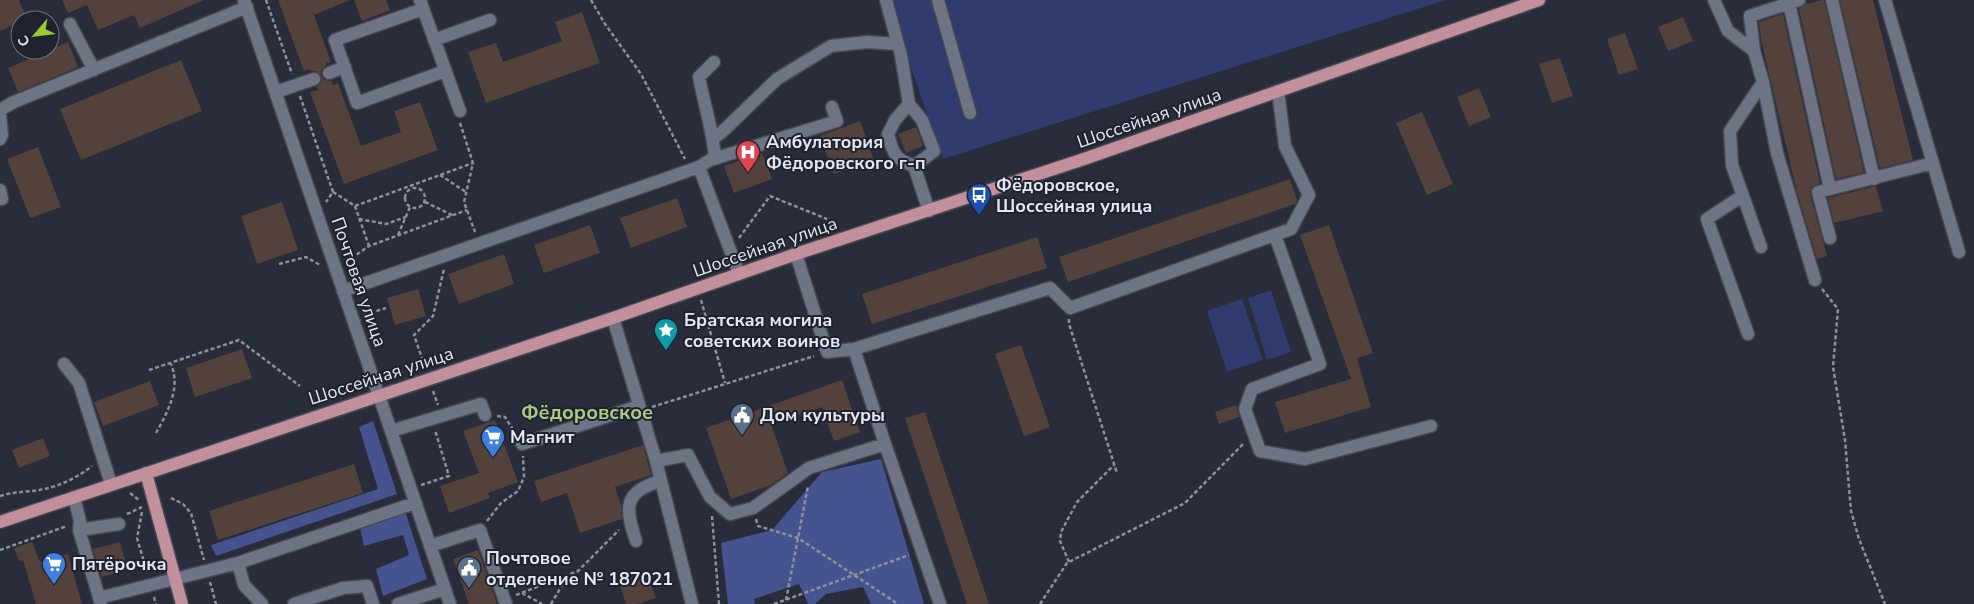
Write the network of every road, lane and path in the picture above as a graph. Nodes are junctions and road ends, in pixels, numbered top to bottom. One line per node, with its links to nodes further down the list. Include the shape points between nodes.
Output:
1 (266, 0): 24 (path)
2 (591, 0): 39 (path, via 645,81)
3 (886, 0): 15 (street)
4 (938, 0): 31 (street)
5 (1540, 0): 25 (main road, Шоссейная улица)
6 (1714, 0): 16 (street, via 1728,31)
7 (1832, 0): 41 (street)
8 (1885, 0): 36 (street)
9 (1794, 2): 16 (street, via 1750,16); 43 (street)
10 (245, 4): 19 (street); 26 (street, Почтовая улица)
11 (421, 4): 14 (street); 18 (street, via 335,40)
12 (490, 20): 14 (street)
13 (70, 24): 19 (street)
14 (434, 40): 20 (street)
15 (898, 44): 27 (street); 33 (street, via 867,42 831,46 777,79)
16 (1754, 51): 23 (street)
17 (714, 62): 33 (street, via 699,78)
18 (344, 67): 20 (street, via 357,103); 21 (street)
19 (94, 70): 29 (street)
20 (445, 71): 30 (street)
21 (329, 73)
22 (314, 78): 24 (street)
23 (1763, 82): 46 (street, via 1730,131 1732,165); 70 (street, via 1777,153)
24 (296, 85): 26 (street); 44 (path)
25 (1278, 90): 52 (main road, Шоссейная улица); 58 (street, via 1285,146 1309,195 1291,229)
26 (276, 92): 67 (street, Почтовая улица)
27 (909, 104): 38 (street, via 922,120 934,151); 38 (street, via 888,134 892,152 900,161)
28 (832, 106): 35 (street, via 837,121)
29 (0, 110)
30 (460, 111): 37 (path, via 460,123)
31 (970, 113)
32 (0, 115): 34 (street)
33 (714, 138): 35 (street)
34 (0, 139)
35 (715, 158): 39 (street)
36 (1933, 163): 41 (street); 64 (street)
37 (473, 164): 40 (path); 45 (path)
38 (914, 166): 52 (street)
39 (694, 168): 60 (street); 63 (street)
40 (440, 175): 42 (path); 45 (path)
41 (1874, 179): 43 (street)
42 (412, 187): 47 (path, via 423,191); 49 (path); 50 (path, via 404,197)
43 (1830, 189): 59 (street, via 1818,192)
44 (333, 192): 48 (path); 49 (path)
45 (466, 192): 51 (path, via 464,202)
46 (1742, 196): 62 (street); 77 (street, via 1707,219)
47 (425, 202): 50 (path, via 416,209); 53 (path)
48 (325, 205)
49 (355, 206): 55 (path)
50 (410, 207): 54 (path)
51 (467, 210): 53 (path); 60 (path)
52 (929, 211): 65 (main road, Шоссейная улица)
53 (452, 215): 57 (path)
54 (406, 217): 55 (path, via 386,224); 57 (path)
55 (359, 218): 61 (path)
56 (827, 219): 63 (path, via 770,196)
57 (398, 235): 61 (path)
58 (1275, 235): 74 (street); 92 (street, via 1320,364 1252,389 1245,409)
59 (1830, 238)
60 (479, 245): 66 (street)
61 (369, 246): 71 (path, via 344,262)
62 (1761, 247)
63 (731, 248): 69 (street)
64 (1959, 252)
65 (796, 254): 69 (main road, Шоссейная улица); 80 (street)
66 (447, 256): 71 (street); 78 (path, via 433,316)
67 (333, 261): 68 (path, via 320,265 306,257); 71 (street, Почтовая улица)
68 (279, 264)
69 (739, 274): 72 (main road, Шоссейная улица)
70 (1815, 280): 148 (path, via 1838,309 1833,367 1845,440 1851,512)
71 (348, 289): 86 (street, Почтовая улица)
72 (697, 289): 76 (main road, Шоссейная улица); 84 (path)
73 (386, 308): 75 (path)
74 (1070, 308): 79 (street, via 1050,288); 98 (path, via 1069,324)
75 (362, 316)
76 (613, 318): 86 (main road, Шоссейная улица); 87 (street)
77 (1748, 334)
78 (414, 335)
79 (854, 349): 80 (street); 95 (street)
80 (828, 352): 84 (path)
81 (171, 363): 83 (path); 85 (path, via 239,340); 93 (path, via 175,375 174,388 169,409)
82 (64, 364): 96 (street, via 79,383)
83 (149, 370)
84 (725, 383): 87 (path)
85 (300, 386)
86 (379, 396): 91 (street, Почтовая улица); 101 (main road, Шоссейная улица)
87 (639, 409): 94 (street); 97 (street)
88 (485, 415): 89 (street, via 481,404); 94 (path, via 505,417)
89 (432, 419): 91 (street); 104 (path, via 449,476)
90 (1431, 426): 92 (street, via 1305,458 1260,451)
91 (391, 431): 104 (street, Почтовая улица)
92 (1254, 432): 123 (path, via 1186,504)
93 (156, 433)
94 (522, 444): 116 (path, via 524,477 518,491 501,503)
95 (885, 444): 99 (street); 121 (street)
96 (102, 457): 103 (street); 105 (path, via 84,472 56,486)
97 (656, 462): 102 (street); 107 (street, via 688,455)
98 (1114, 465): 100 (path); 123 (path, via 1077,502 1062,532 1060,541)
99 (809, 468): 111 (street); 117 (path)
100 (1117, 472)
101 (146, 473): 103 (main road, Шоссейная улица); 127 (main road)
102 (660, 482): 112 (street, via 644,486 633,495); 142 (street)
103 (110, 484): 106 (main road, Шоссейная улица)
104 (410, 488): 109 (street, Почтовая улица)
105 (0, 496)
106 (74, 496): 113 (main road, Шоссейная улица); 115 (street)
107 (710, 497): 111 (street, via 730,514); 143 (path)
108 (171, 498): 124 (path, via 191,513)
109 (415, 502): 119 (street, Почтовая улица); 122 (street)
110 (146, 505): 114 (path, via 128,513)
111 (753, 508): 117 (path, via 758,526)
112 (629, 521): 118 (street); 125 (path, via 578,571)
113 (0, 522)
114 (120, 524): 115 (street)
115 (80, 525): 120 (path); 131 (street)
116 (480, 530): 119 (street); 132 (street)
117 (798, 538): 126 (path); 130 (path)
118 (636, 541)
119 (430, 546): 128 (street, Почтовая улица)
120 (0, 550)
121 (922, 551): 126 (path); 146 (street)
122 (238, 562): 124 (street); 135 (street, via 244,585)
123 (1069, 562): 147 (path)
124 (207, 571): 127 (street); 134 (path)
125 (569, 574): 129 (path); 141 (path)
126 (854, 575): 130 (path); 145 (path)
127 (175, 579): 131 (street); 133 (main road)
128 (445, 589): 138 (street); 139 (street, Почтовая улица)
129 (522, 593): 132 (path); 140 (path)
130 (786, 600): 144 (path)
131 (100, 601)
132 (506, 602)
133 (182, 604)
134 (216, 604)
135 (262, 604)
136 (294, 604): 137 (street, via 343,588 367,586)
137 (373, 604)
138 (398, 604)
139 (450, 604)
140 (542, 604)
141 (551, 604)
142 (692, 604)
143 (719, 604)
144 (774, 604)
145 (898, 604)
146 (940, 604)
147 (1040, 604)
148 (1885, 604)

